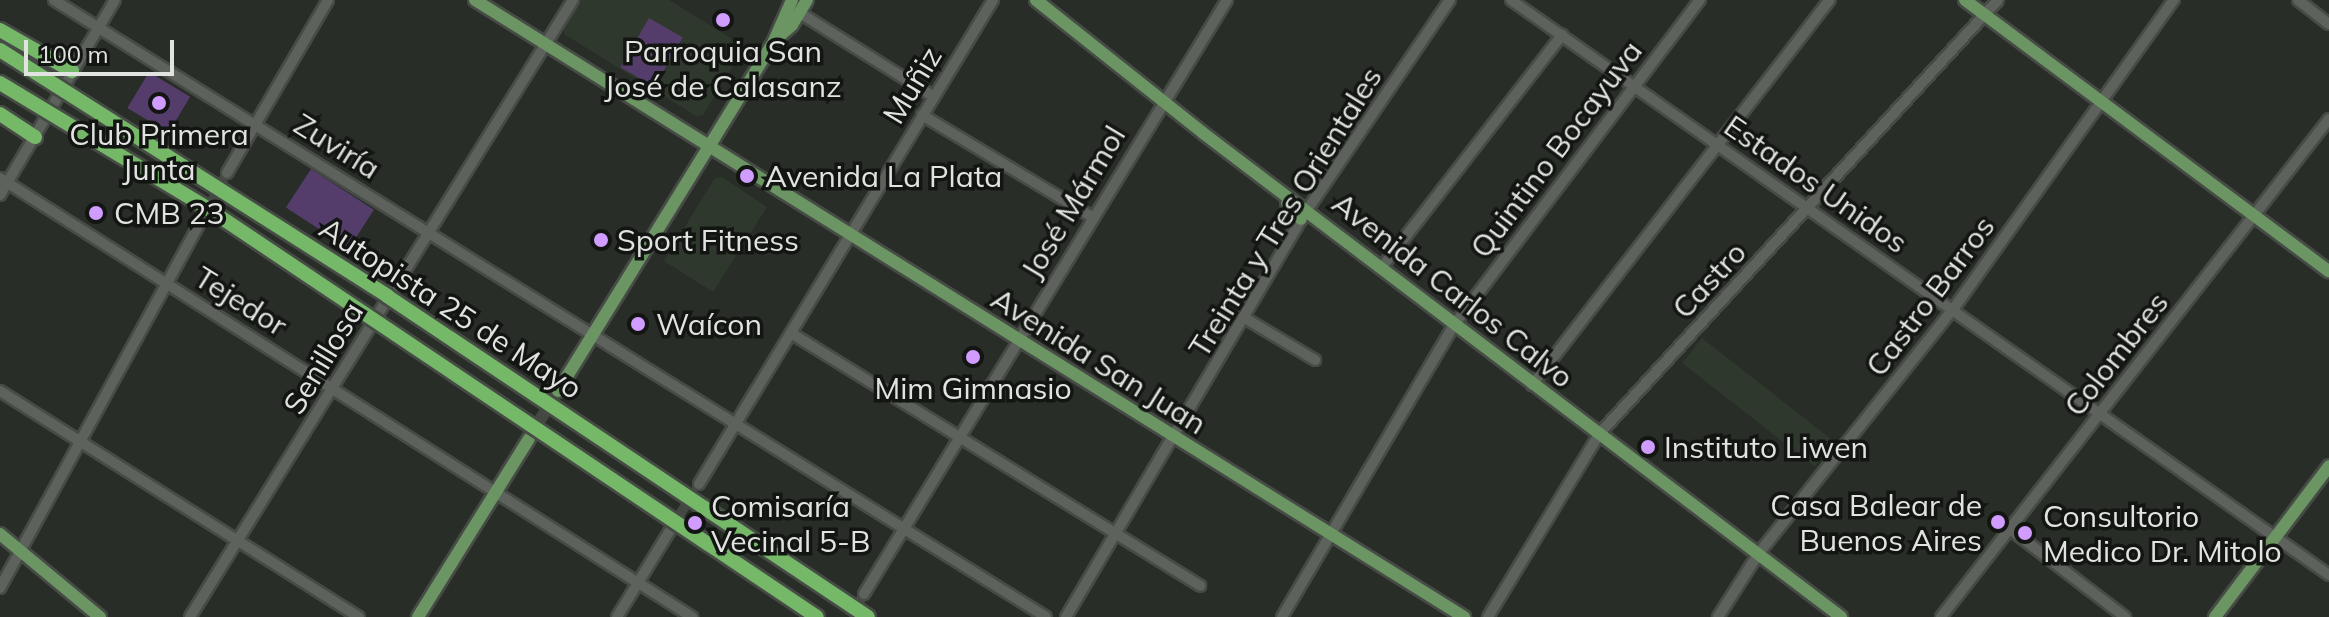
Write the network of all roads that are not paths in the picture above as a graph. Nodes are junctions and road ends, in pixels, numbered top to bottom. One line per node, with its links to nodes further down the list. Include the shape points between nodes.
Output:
1 (54, 0): 20 (street, Zuviría)
2 (115, 0): 20 (street)
3 (328, 0): 34 (street)
4 (475, 0): 23 (main road, Avenida San Juan)
5 (573, 0): 23 (street, Senillosa)
6 (993, 0): 28 (street, Muñiz)
7 (1036, 0): 29 (main road)
8 (1227, 0): 29 (street, José Mármol)
9 (1450, 0): 43 (street, Treinta y Tres Orientales)
10 (1511, 0): 22 (street, Estados Unidos)
11 (1700, 0): 27 (street, Quintino Bocayuva)
12 (1830, 0): 37 (street)
13 (1965, 0): 18 (main road)
14 (1998, 0): 18 (street, Castro)
15 (2174, 0): 30 (street, Castro Barros)
16 (2298, 0): 19 (street)
17 (802, 3): 28 (street); 36 (main road)
18 (1985, 16): 30 (main road); 41 (street, Castro)
19 (2329, 24)
20 (98, 27): 25 (street); 34 (street, Zuviría)
21 (0, 30): 25 (highway)
22 (1562, 35): 27 (street, Estados Unidos); 48 (street)
23 (545, 45): 36 (main road, Avenida San Juan); 46 (street, Senillosa)
24 (0, 50): 94 (highway, Autopista 25 de Mayo, bridge, via 310,246)
25 (72, 71): 35 (street)
26 (0, 83): 93 (highway, Autopista 25 de Mayo, bridge, via 207,208)
27 (1634, 84): 37 (street, Estados Unidos); 53 (street, Quintino Bocayuva)
28 (933, 96): 32 (street, Muñiz)
29 (1163, 100): 43 (main road, Avenida Carlos Calvo); 44 (street, José Mármol)
30 (2103, 103): 42 (main road); 51 (street, Castro Barros)
31 (0, 114): 35 (highway)
32 (922, 115): 44 (street); 47 (street, Muñiz)
33 (2329, 119): 42 (street, Colombres)
34 (254, 123): 38 (street); 46 (street, Zuviría)
35 (35, 137): 39 (street)
36 (709, 145): 47 (main road, Avenida San Juan); 55 (main road)
37 (1718, 146): 41 (street, Estados Unidos); 58 (street)
38 (227, 173)
39 (4, 180): 40 (street); 50 (street, Tejedor)
40 (0, 195)
41 (1808, 208): 51 (street, Estados Unidos); 64 (street, Castro)
42 (2254, 214): 49 (main road); 62 (street, Colombres)
43 (1304, 215): 48 (main road, Avenida Carlos Calvo); 52 (street, Treinta y Tres Orientales)
44 (1091, 216): 56 (street, José Mármol)
45 (202, 219): 50 (street)
46 (428, 232): 55 (street, Zuviría); 59 (street, Senillosa)
47 (850, 236): 54 (street, Muñiz); 56 (main road, Avenida San Juan)
48 (1382, 267): 53 (main road, Avenida Carlos Calvo)
49 (2329, 271)
50 (167, 283): 59 (street, Tejedor); 68 (street)
51 (1954, 308): 62 (street, Estados Unidos); 81 (street, Castro Barros)
52 (1243, 317): 57 (street); 66 (street, Treinta y Tres Orientales)
53 (1454, 325): 58 (main road, Avenida Carlos Calvo); 76 (street, Quintino Bocayuva)
54 (791, 333): 63 (street, Muñiz); 65 (street)
55 (593, 335): 61 (main road); 63 (street, Zuviría)
56 (1018, 341): 65 (street, José Mármol); 66 (main road, Avenida San Juan)
57 (1315, 360)
58 (1532, 385): 64 (main road, Avenida Carlos Calvo)
59 (334, 387): 71 (street, Tejedor); 79 (street, Senillosa)
60 (0, 391): 68 (street)
61 (558, 391)
62 (2100, 415): 72 (street, Colombres); 78 (street, Estados Unidos)
63 (736, 426): 70 (street, Muñiz); 73 (street, Zuviría)
64 (1600, 433): 81 (main road, Avenida Carlos Calvo); 99 (street, Castro)
65 (960, 437): 73 (street, José Mármol); 77 (street)
66 (1174, 438): 76 (main road, Avenida San Juan); 77 (street, Treinta y Tres Orientales)
67 (529, 439): 71 (main road)
68 (81, 441): 79 (street); 80 (street)
69 (2329, 466): 78 (main road)
70 (699, 484)
71 (496, 492): 83 (street, Tejedor); 90 (main road)
72 (2010, 529): 102 (street, Colombres); 103 (street)
73 (904, 530): 86 (street, José Mármol); 95 (street, Zuviría)
74 (669, 532): 83 (street)
75 (0, 534): 80 (main road)
76 (1331, 534): 97 (street, Quintino Bocayuva); 98 (main road, Avenida San Juan)
77 (1116, 535): 84 (street); 96 (street, Treinta y Tres Orientales)
78 (2274, 538): 82 (street, Estados Unidos); 104 (main road)
79 (237, 543): 88 (street, Senillosa); 89 (street)
80 (21, 552): 85 (street); 87 (main road)
81 (1759, 553): 100 (street, Castro Barros); 101 (main road, Avenida Carlos Calvo)
82 (2329, 575)
83 (637, 582): 91 (street); 92 (street, Tejedor)
84 (1200, 586)
85 (0, 588)
86 (864, 594)
87 (100, 617)
88 (190, 617)
89 (359, 617)
90 (418, 617)
91 (617, 617)
92 (692, 617)
93 (817, 617)
94 (868, 617)
95 (1046, 617)
96 (1066, 617)
97 (1282, 617)
98 (1464, 617)
99 (1488, 617)
100 (1718, 617)
101 (1841, 617)
102 (1941, 617)
103 (2125, 617)
104 (2215, 617)

